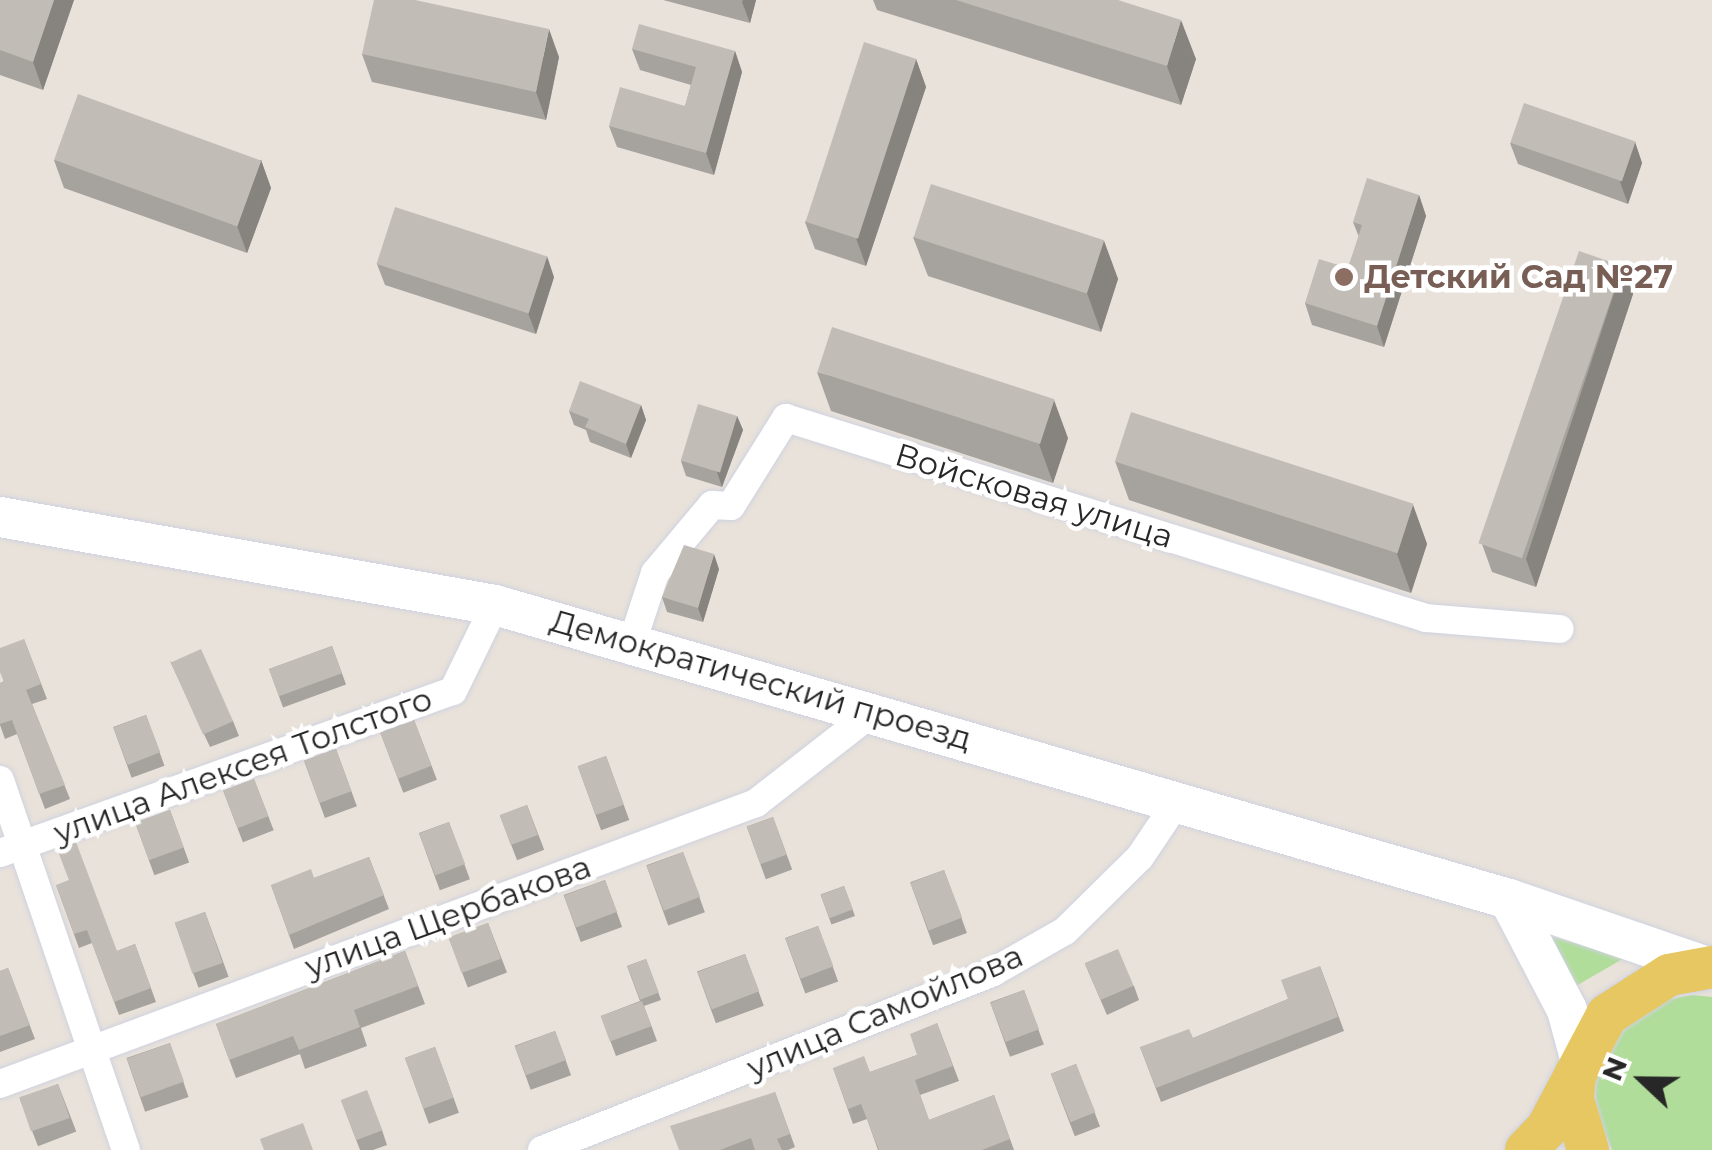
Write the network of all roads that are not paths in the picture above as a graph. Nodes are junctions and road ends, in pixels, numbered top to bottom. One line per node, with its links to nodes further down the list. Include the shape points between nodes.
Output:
1 (0, 517): 2 (main road, Демократический проезд)
2 (495, 605): 4 (main road, Демократический проезд); 8 (street, улица Алексея Толстого, via 453,691)
3 (1560, 629): 4 (street, Войсковая улица, via 1426,618 786,418 731,506 712,505 655,573)
4 (632, 643): 5 (main road, Демократический проезд)
5 (874, 711): 7 (main road, Демократический проезд); 11 (street, улица Щербакова, via 756,803)
6 (0, 780): 8 (street)
7 (1177, 802): 9 (main road, Демократический проезд); 15 (street, улица Самойлова, via 1140,857 1065,932 993,972)
8 (11, 849): 11 (street)
9 (1509, 899): 10 (main road, Демократический проезд); 12 (main road, via 1567,1010)
10 (1707, 966): 12 (main road, via 1636,993 1607,1016)
11 (91, 1050): 13 (street, улица Щербакова); 14 (street)
12 (1577, 1066): 16 (main road, via 1547,1128); 17 (main road, via 1572,1100)
13 (0, 1084)
14 (126, 1150)
15 (542, 1150)
16 (1526, 1150)
17 (1588, 1150)

